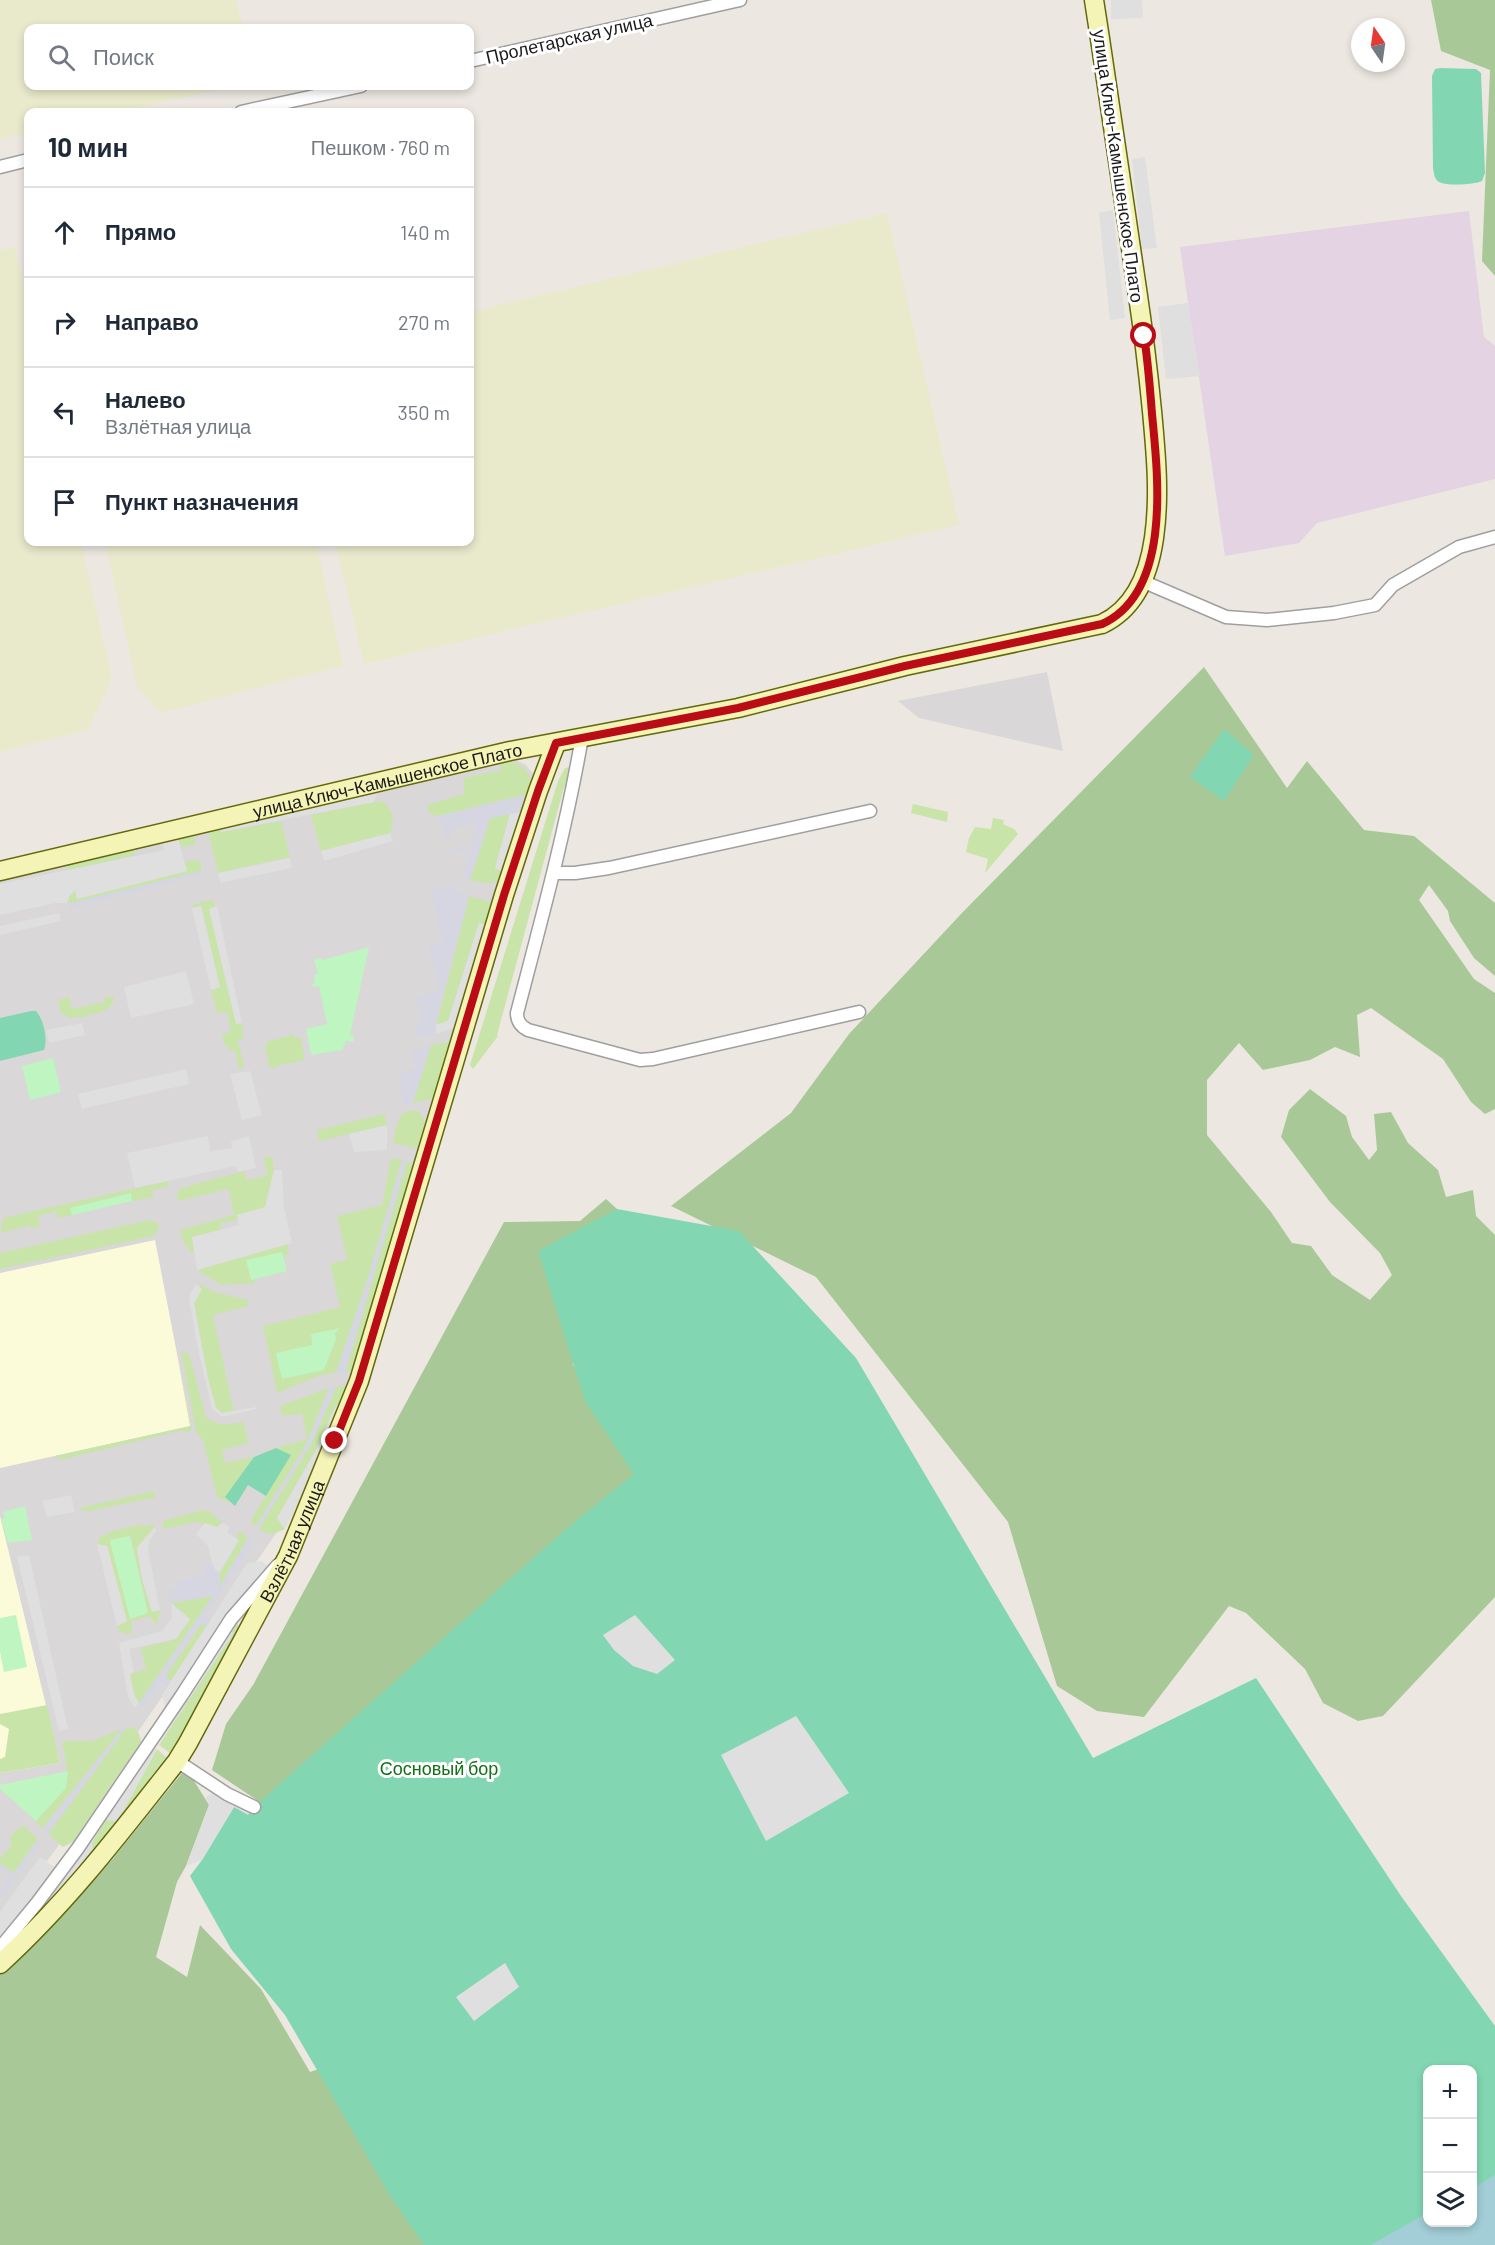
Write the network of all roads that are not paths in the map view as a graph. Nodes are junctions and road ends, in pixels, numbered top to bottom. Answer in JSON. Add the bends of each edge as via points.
{"nodes":[{"id":1,"x":740,"y":0,"type":"edge"},
{"id":2,"x":1094,"y":0,"type":"edge"},
{"id":3,"x":474,"y":60,"type":"edge"},
{"id":4,"x":343,"y":90,"type":"edge"},
{"id":5,"x":259,"y":108,"type":"edge"},
{"id":6,"x":24,"y":161,"type":"edge"},
{"id":7,"x":0,"y":167,"type":"edge"},
{"id":8,"x":1495,"y":537,"type":"edge"},
{"id":9,"x":1142,"y":581,"type":"junction"},
{"id":10,"x":582,"y":737,"type":"junction"},
{"id":11,"x":556,"y":743,"type":"junction"},
{"id":12,"x":510,"y":751,"type":"junction"},
{"id":13,"x":538,"y":791,"type":"junction"},
{"id":14,"x":870,"y":811,"type":"dead end"},
{"id":15,"x":0,"y":871,"type":"edge"},
{"id":16,"x":555,"y":873,"type":"junction"},
{"id":17,"x":859,"y":1012,"type":"dead end"},
{"id":18,"x":288,"y":1556,"type":"junction"},
{"id":19,"x":177,"y":1761,"type":"junction"},
{"id":20,"x":254,"y":1807,"type":"dead end"},
{"id":21,"x":0,"y":1948,"type":"edge"},
{"id":22,"x":0,"y":1964,"type":"edge"}],
"edges":[{"from":1,"to":3,"type":"street","name":"Пролетарская улица"},
{"from":2,"to":9,"type":"main road","name":"улица Ключ-Камышенское Плато","via":[[1145,342],[1156,458],[1154,541]]},
{"from":4,"to":5,"type":"street"},
{"from":6,"to":7,"type":"street"},
{"from":8,"to":9,"type":"street","via":[[1459,547],[1394,585],[1375,605],[1334,613],[1267,620],[1226,617]]},
{"from":9,"to":10,"type":"main road","name":"улица Ключ-Камышенское Плато","via":[[1125,609],[1102,624],[738,708]]},
{"from":10,"to":11,"type":"main road","name":"улица Ключ-Камышенское Плато"},
{"from":10,"to":16,"type":"street"},
{"from":11,"to":12,"type":"main road","name":"улица Ключ-Камышенское Плато"},
{"from":11,"to":13,"type":"main road","name":"Взлётная улица"},
{"from":12,"to":13,"type":"main road","via":[[532,763]]},
{"from":12,"to":15,"type":"main road","name":"улица Ключ-Камышенское Плато"},
{"from":13,"to":18,"type":"main road","name":"Взлётная улица","via":[[359,1381]]},
{"from":14,"to":16,"type":"street","via":[[619,866]]},
{"from":16,"to":17,"type":"street","via":[[517,1014],[519,1023],[528,1030],[640,1060]]},
{"from":18,"to":19,"type":"main road","name":"Взлётная улица"},
{"from":18,"to":21,"type":"street","via":[[231,1619],[78,1848]]},
{"from":19,"to":20,"type":"street"},
{"from":19,"to":22,"type":"main road","name":"Взлётная улица","via":[[98,1861]]}]}
